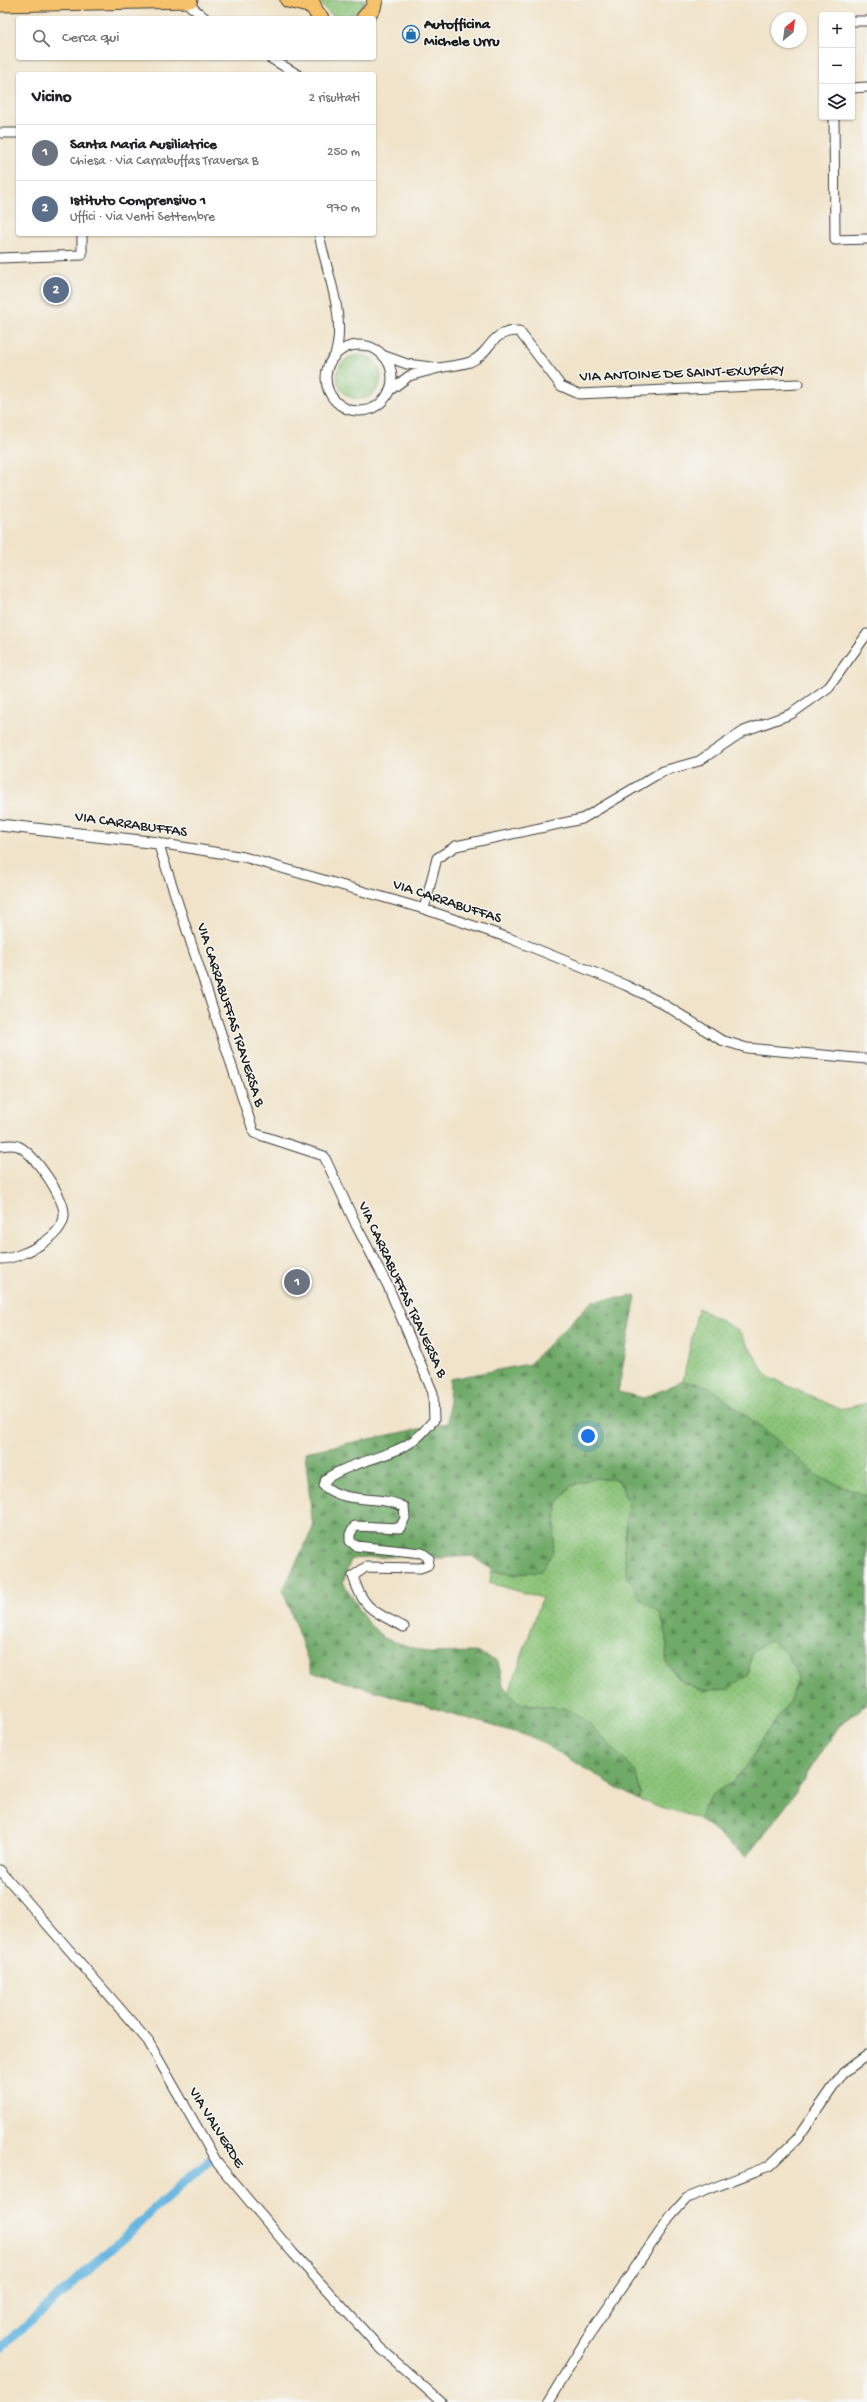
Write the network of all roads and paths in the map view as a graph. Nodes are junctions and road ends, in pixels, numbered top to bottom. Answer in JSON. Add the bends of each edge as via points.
{"nodes":[{"id":1,"x":183,"y":0,"type":"edge"},
{"id":2,"x":190,"y":0,"type":"edge"},
{"id":3,"x":288,"y":0,"type":"edge"},
{"id":4,"x":376,"y":0,"type":"edge"},
{"id":5,"x":312,"y":3,"type":"edge"},
{"id":6,"x":0,"y":4,"type":"edge"},
{"id":7,"x":203,"y":16,"type":"edge"},
{"id":8,"x":320,"y":16,"type":"edge"},
{"id":9,"x":366,"y":16,"type":"edge"},
{"id":10,"x":867,"y":20,"type":"edge"},
{"id":11,"x":855,"y":21,"type":"edge"},
{"id":12,"x":274,"y":60,"type":"edge"},
{"id":13,"x":294,"y":72,"type":"edge"},
{"id":14,"x":867,"y":87,"type":"edge"},
{"id":15,"x":855,"y":88,"type":"edge"},
{"id":16,"x":834,"y":120,"type":"edge"},
{"id":17,"x":0,"y":133,"type":"edge"},
{"id":18,"x":16,"y":133,"type":"edge"},
{"id":19,"x":82,"y":236,"type":"edge"},
{"id":20,"x":319,"y":236,"type":"edge"},
{"id":21,"x":867,"y":239,"type":"edge"},
{"id":22,"x":0,"y":258,"type":"edge"},
{"id":23,"x":340,"y":335,"type":"junction"},
{"id":24,"x":355,"y":345,"type":"junction"},
{"id":25,"x":381,"y":354,"type":"junction"},
{"id":26,"x":335,"y":355,"type":"junction"},
{"id":27,"x":439,"y":368,"type":"junction"},
{"id":28,"x":798,"y":384,"type":"dead end"},
{"id":29,"x":388,"y":392,"type":"junction"},
{"id":30,"x":867,"y":634,"type":"edge"},
{"id":31,"x":0,"y":825,"type":"edge"},
{"id":32,"x":158,"y":843,"type":"junction"},
{"id":33,"x":424,"y":909,"type":"junction"},
{"id":34,"x":867,"y":1059,"type":"edge"},
{"id":35,"x":0,"y":1146,"type":"edge"},
{"id":36,"x":0,"y":1259,"type":"edge"},
{"id":37,"x":404,"y":1627,"type":"dead end"},
{"id":38,"x":0,"y":1870,"type":"edge"},
{"id":39,"x":867,"y":2055,"type":"edge"},
{"id":40,"x":441,"y":2402,"type":"edge"},
{"id":41,"x":548,"y":2402,"type":"edge"}],
"edges":[{"from":1,"to":2,"type":"main road"},
{"from":1,"to":6,"type":"main road"},
{"from":1,"to":7,"type":"street"},
{"from":3,"to":5,"type":"main road"},
{"from":4,"to":9,"type":"main road"},
{"from":5,"to":8,"type":"main road"},
{"from":10,"to":11,"type":"street"},
{"from":12,"to":13,"type":"street"},
{"from":14,"to":15,"type":"street"},
{"from":16,"to":21,"type":"street","via":[[836,240]]},
{"from":17,"to":18,"type":"street"},
{"from":19,"to":22,"type":"street","via":[[82,255]]},
{"from":20,"to":23,"type":"street","via":[[339,319]]},
{"from":23,"to":24,"type":"street"},
{"from":23,"to":26,"type":"street"},
{"from":24,"to":25,"type":"street","via":[[366,346]]},
{"from":24,"to":26,"type":"street","via":[[344,348]]},
{"from":25,"to":27,"type":"street","name":"VIA ANTOINE DE SAINT-EXUPÉRY","via":[[407,364]]},
{"from":25,"to":29,"type":"street","via":[[392,376]]},
{"from":26,"to":29,"type":"street","via":[[327,369],[326,386],[339,404],[362,411],[378,405]]},
{"from":27,"to":28,"type":"street","name":"VIA ANTOINE DE SAINT-EXUPÉRY","via":[[470,362],[480,356],[499,335],[507,331],[519,332],[561,386],[579,394]]},
{"from":27,"to":29,"type":"street","name":"VIA ANTOINE DE SAINT-EXUPÉRY","via":[[409,376]]},
{"from":30,"to":33,"type":"street","via":[[829,687],[791,714],[744,731],[699,761],[663,771],[582,819],[456,846],[437,858]]},
{"from":31,"to":32,"type":"street","name":"VIA CARRABUFFAS"},
{"from":32,"to":33,"type":"street","name":"VIA CARRABUFFAS","via":[[244,857]]},
{"from":32,"to":37,"type":"street","name":"VIA CARRABUFFAS TRAVERSA B","via":[[254,1133],[324,1156],[388,1286],[433,1393],[434,1420],[418,1437],[402,1447],[340,1469],[326,1479],[324,1486],[343,1496],[395,1502],[404,1507],[405,1518],[400,1528],[355,1526],[350,1534],[350,1541],[356,1546],[422,1553],[428,1558],[428,1565],[420,1568],[366,1567],[353,1576],[358,1595],[373,1610]]},
{"from":33,"to":34,"type":"street","name":"VIA CARRABUFFAS","via":[[509,938],[625,985],[680,1012],[721,1040],[748,1048]]},
{"from":35,"to":36,"type":"street","via":[[18,1146],[28,1153],[56,1189],[65,1214],[62,1225],[40,1244],[11,1259]]},
{"from":38,"to":40,"type":"street","name":"VIA VALVERDE","via":[[148,2041],[218,2164],[293,2253],[377,2345]]},
{"from":39,"to":41,"type":"street","via":[[843,2073],[797,2139],[769,2166],[687,2198],[670,2217],[587,2338]]}]}
